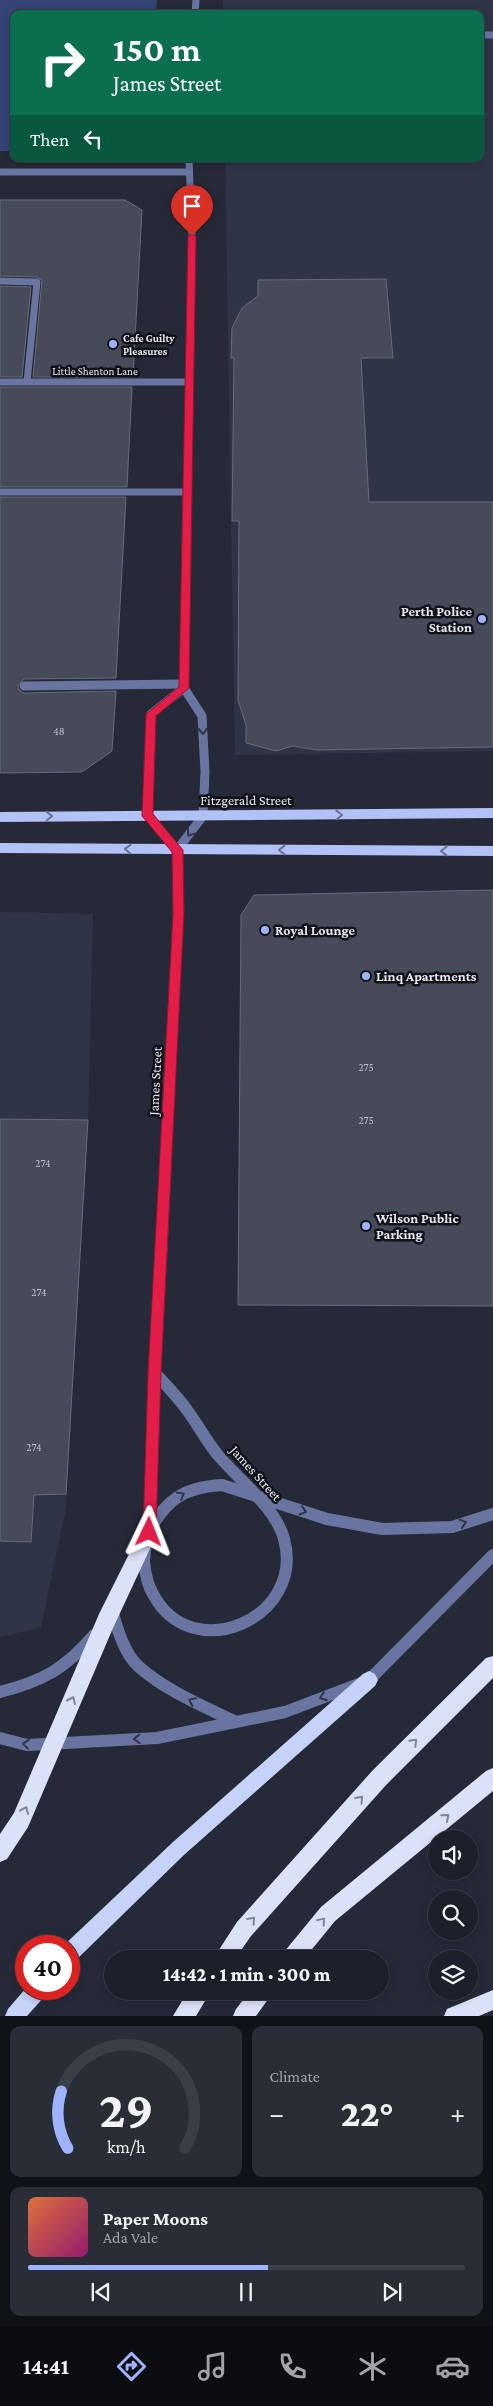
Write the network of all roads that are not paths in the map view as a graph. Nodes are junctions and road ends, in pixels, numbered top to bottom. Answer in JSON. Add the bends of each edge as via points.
{"nodes":[{"id":1,"x":189,"y":162,"type":"edge"},
{"id":2,"x":0,"y":172,"type":"edge"},
{"id":3,"x":188,"y":172,"type":"junction"},
{"id":4,"x":0,"y":281,"type":"edge"},
{"id":5,"x":0,"y":382,"type":"edge"},
{"id":6,"x":27,"y":382,"type":"junction"},
{"id":7,"x":190,"y":382,"type":"junction"},
{"id":8,"x":0,"y":492,"type":"edge"},
{"id":9,"x":188,"y":492,"type":"junction"},
{"id":10,"x":24,"y":686,"type":"dead end"},
{"id":11,"x":184,"y":686,"type":"junction"},
{"id":12,"x":493,"y":813,"type":"edge"},
{"id":13,"x":148,"y":816,"type":"junction"},
{"id":14,"x":203,"y":816,"type":"junction"},
{"id":15,"x":0,"y":817,"type":"edge"},
{"id":16,"x":0,"y":848,"type":"edge"},
{"id":17,"x":177,"y":850,"type":"junction"},
{"id":18,"x":493,"y":851,"type":"edge"},
{"id":19,"x":155,"y":1373,"type":"junction"},
{"id":20,"x":256,"y":1497,"type":"junction"},
{"id":21,"x":493,"y":1514,"type":"edge"},
{"id":22,"x":149,"y":1532,"type":"junction"},
{"id":23,"x":493,"y":1555,"type":"edge"},
{"id":24,"x":108,"y":1614,"type":"junction"},
{"id":25,"x":493,"y":1665,"type":"edge"},
{"id":26,"x":369,"y":1680,"type":"junction"},
{"id":27,"x":0,"y":1692,"type":"edge"},
{"id":28,"x":236,"y":1722,"type":"junction"},
{"id":29,"x":0,"y":1738,"type":"edge"},
{"id":30,"x":53,"y":1744,"type":"junction"},
{"id":31,"x":493,"y":1778,"type":"edge"},
{"id":32,"x":0,"y":1852,"type":"edge"},
{"id":33,"x":80,"y":1942,"type":"edge"},
{"id":34,"x":229,"y":1950,"type":"edge"},
{"id":35,"x":298,"y":1950,"type":"edge"},
{"id":36,"x":29,"y":2000,"type":"edge"},
{"id":37,"x":194,"y":2000,"type":"edge"},
{"id":38,"x":256,"y":2000,"type":"edge"},
{"id":39,"x":493,"y":2000,"type":"edge"},
{"id":40,"x":15,"y":2016,"type":"edge"},
{"id":41,"x":183,"y":2016,"type":"edge"},
{"id":42,"x":243,"y":2016,"type":"edge"},
{"id":43,"x":454,"y":2016,"type":"edge"}],
"edges":[{"from":1,"to":3,"type":"street"},
{"from":2,"to":3,"type":"street"},
{"from":3,"to":7,"type":"street","via":[[192,236]]},
{"from":4,"to":6,"type":"street","via":[[37,282]]},
{"from":5,"to":6,"type":"street","name":"Little Shenton Lane"},
{"from":6,"to":7,"type":"street","name":"Little Shenton Lane"},
{"from":7,"to":9,"type":"street"},
{"from":8,"to":9,"type":"street"},
{"from":9,"to":11,"type":"street"},
{"from":10,"to":11,"type":"street"},
{"from":11,"to":13,"type":"street","via":[[151,714]]},
{"from":11,"to":14,"type":"street","one_way":true,"via":[[202,716]]},
{"from":14,"to":12,"type":"main road","name":"Fitzgerald Street","one_way":true},
{"from":13,"to":14,"type":"main road","name":"Fitzgerald Street"},
{"from":15,"to":13,"type":"main road","name":"Fitzgerald Street","one_way":true},
{"from":13,"to":17,"type":"street"},
{"from":14,"to":17,"type":"street","one_way":true},
{"from":17,"to":16,"type":"main road","one_way":true},
{"from":18,"to":17,"type":"main road","one_way":true},
{"from":17,"to":19,"type":"street","name":"James Street","via":[[179,913]]},
{"from":19,"to":20,"type":"street","name":"James Street"},
{"from":19,"to":22,"type":"street","name":"James Street"},
{"from":20,"to":21,"type":"street","one_way":true,"via":[[328,1519],[382,1528],[452,1527]]},
{"from":22,"to":20,"type":"street","one_way":true,"via":[[171,1501],[204,1486],[222,1485]]},
{"from":20,"to":22,"type":"street","name":"James Street","via":[[270,1510],[286,1542],[285,1577],[269,1608],[240,1628],[207,1631],[188,1626],[160,1605],[150,1589],[145,1570]]},
{"from":22,"to":24,"type":"highway"},
{"from":23,"to":26,"type":"street"},
{"from":24,"to":27,"type":"street","via":[[73,1661],[37,1683]]},
{"from":28,"to":24,"type":"street","one_way":true,"via":[[183,1697],[137,1665]]},
{"from":30,"to":24,"type":"highway","one_way":true},
{"from":34,"to":25,"type":"highway","one_way":true,"via":[[244,1929],[380,1777]]},
{"from":26,"to":28,"type":"street","one_way":true,"via":[[285,1712]]},
{"from":26,"to":33,"type":"highway","via":[[179,1848]]},
{"from":28,"to":30,"type":"street","one_way":true,"via":[[157,1738]]},
{"from":30,"to":29,"type":"street","one_way":true,"via":[[27,1745]]},
{"from":32,"to":30,"type":"highway","one_way":true,"via":[[21,1820]]},
{"from":35,"to":31,"type":"highway","one_way":true,"via":[[328,1914]]},
{"from":36,"to":40,"type":"highway"},
{"from":37,"to":41,"type":"highway"},
{"from":38,"to":42,"type":"highway"},
{"from":39,"to":43,"type":"highway"}]}
